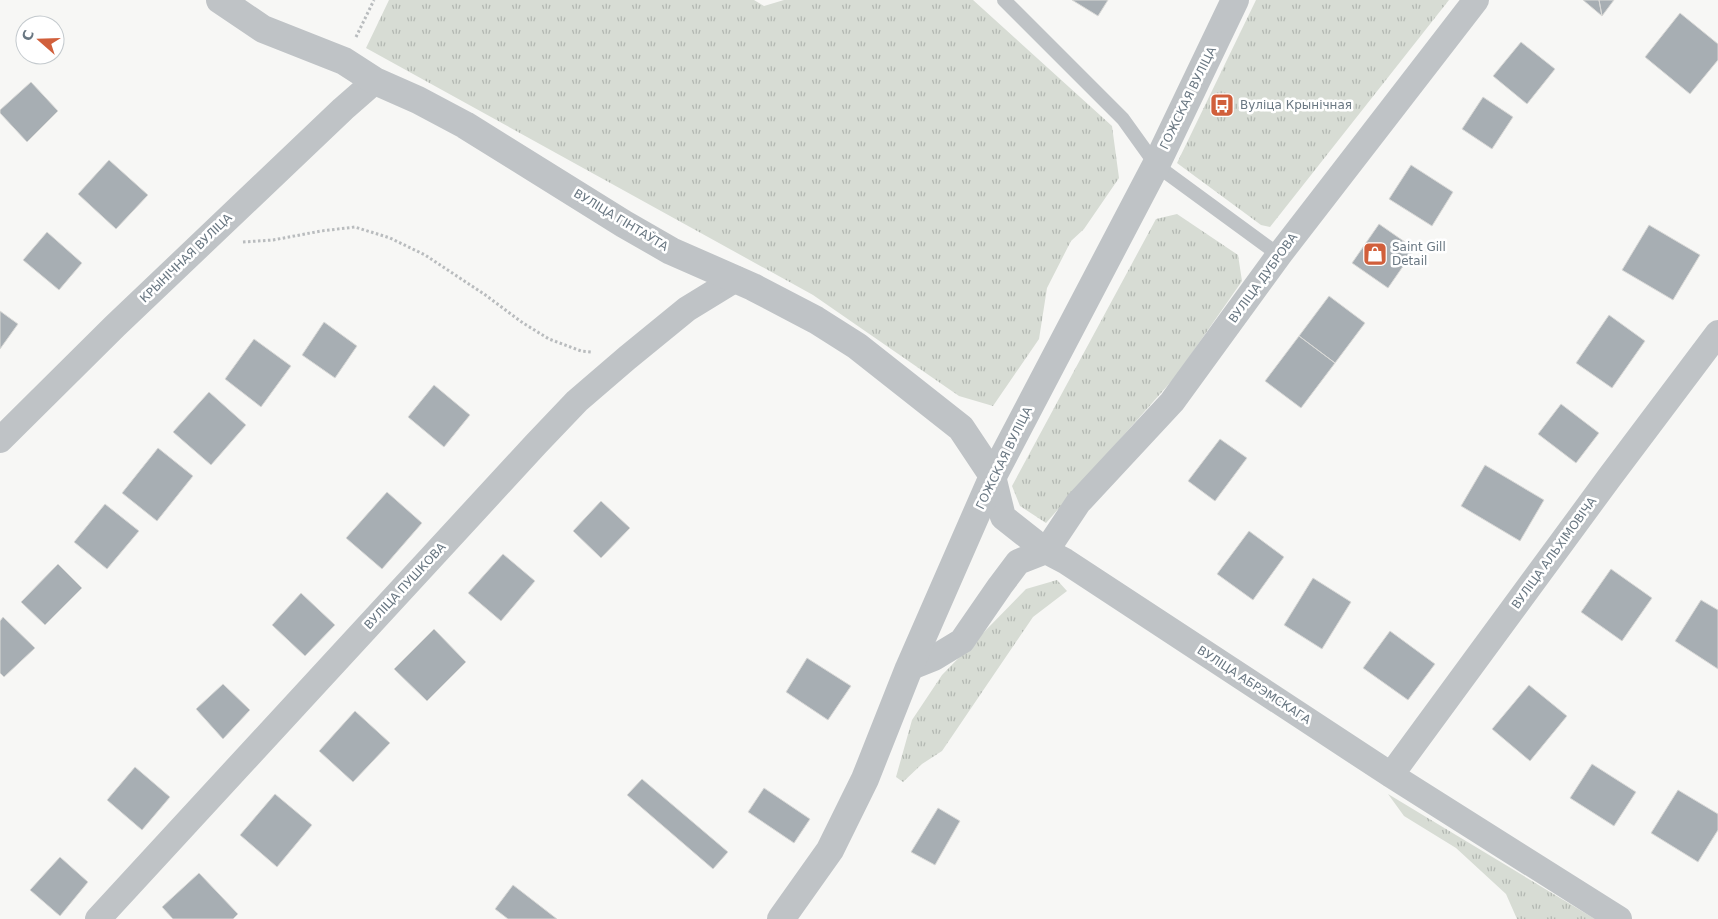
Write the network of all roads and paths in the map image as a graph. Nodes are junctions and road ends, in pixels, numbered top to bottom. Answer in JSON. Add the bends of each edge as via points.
{"nodes":[{"id":1,"x":220,"y":0,"type":"edge"},
{"id":2,"x":374,"y":0,"type":"edge"},
{"id":3,"x":1004,"y":0,"type":"edge"},
{"id":4,"x":1235,"y":0,"type":"edge"},
{"id":5,"x":1476,"y":0,"type":"edge"},
{"id":6,"x":344,"y":61,"type":"junction"},
{"id":7,"x":375,"y":81,"type":"junction"},
{"id":8,"x":1156,"y":165,"type":"junction"},
{"id":9,"x":240,"y":242,"type":"dead end"},
{"id":10,"x":1279,"y":255,"type":"junction"},
{"id":11,"x":736,"y":280,"type":"junction"},
{"id":12,"x":1718,"y":333,"type":"edge"},
{"id":13,"x":627,"y":358,"type":"junction"},
{"id":14,"x":0,"y":440,"type":"edge"},
{"id":15,"x":993,"y":476,"type":"junction"},
{"id":16,"x":1046,"y":551,"type":"junction"},
{"id":17,"x":909,"y":668,"type":"junction"},
{"id":18,"x":1391,"y":775,"type":"junction"},
{"id":19,"x":98,"y":919,"type":"edge"},
{"id":20,"x":782,"y":919,"type":"edge"},
{"id":21,"x":1618,"y":919,"type":"edge"}],
"edges":[{"from":1,"to":6,"type":"street","name":"ВУЛІЦА ГІНТАЎТА","via":[[263,29]]},
{"from":2,"to":6,"type":"path"},
{"from":3,"to":8,"type":"lane","via":[[1123,119]]},
{"from":4,"to":8,"type":"street","name":"ГОЖСКАЯ ВУЛІЦА"},
{"from":5,"to":10,"type":"street","name":"ВУЛІЦА ДУБРОВА"},
{"from":6,"to":7,"type":"street","name":"ВУЛІЦА ГІНТАЎТА"},
{"from":7,"to":11,"type":"street","name":"ВУЛІЦА ГІНТАЎТА","via":[[465,126],[671,251]]},
{"from":7,"to":14,"type":"street","name":"КРЫНІЧНАЯ ВУЛІЦА","via":[[122,319]]},
{"from":8,"to":10,"type":"lane"},
{"from":8,"to":15,"type":"street","name":"ГОЖСКАЯ ВУЛІЦА"},
{"from":9,"to":13,"type":"path","via":[[355,228],[390,238],[425,256],[550,339],[581,350]]},
{"from":10,"to":16,"type":"street","name":"ВУЛІЦА ДУБРОВА","via":[[1172,402],[1078,503]]},
{"from":11,"to":13,"type":"street","name":"ВУЛІЦА ПУШКОВА","via":[[687,309]]},
{"from":11,"to":15,"type":"street","name":"ВУЛІЦА ГІНТАЎТА","via":[[816,320],[857,346],[961,428]]},
{"from":12,"to":18,"type":"street","name":"ВУЛІЦА АЛЬХІМОВІЧА"},
{"from":13,"to":19,"type":"street","name":"ВУЛІЦА ПУШКОВА","via":[[536,444]]},
{"from":15,"to":16,"type":"street","name":"ВУЛІЦА АБРЭМСКАГА","via":[[1004,517]]},
{"from":15,"to":17,"type":"street","name":"ГОЖСКАЯ ВУЛІЦА"},
{"from":16,"to":17,"type":"street","via":[[1018,562],[962,641]]},
{"from":16,"to":18,"type":"street","name":"ВУЛІЦА АБРЭМСКАГА"},
{"from":17,"to":20,"type":"street","name":"ГОЖСКАЯ ВУЛІЦА","via":[[864,779],[830,850]]},
{"from":18,"to":21,"type":"street","name":"ВУЛІЦА АБРЭМСКАГА"}]}
